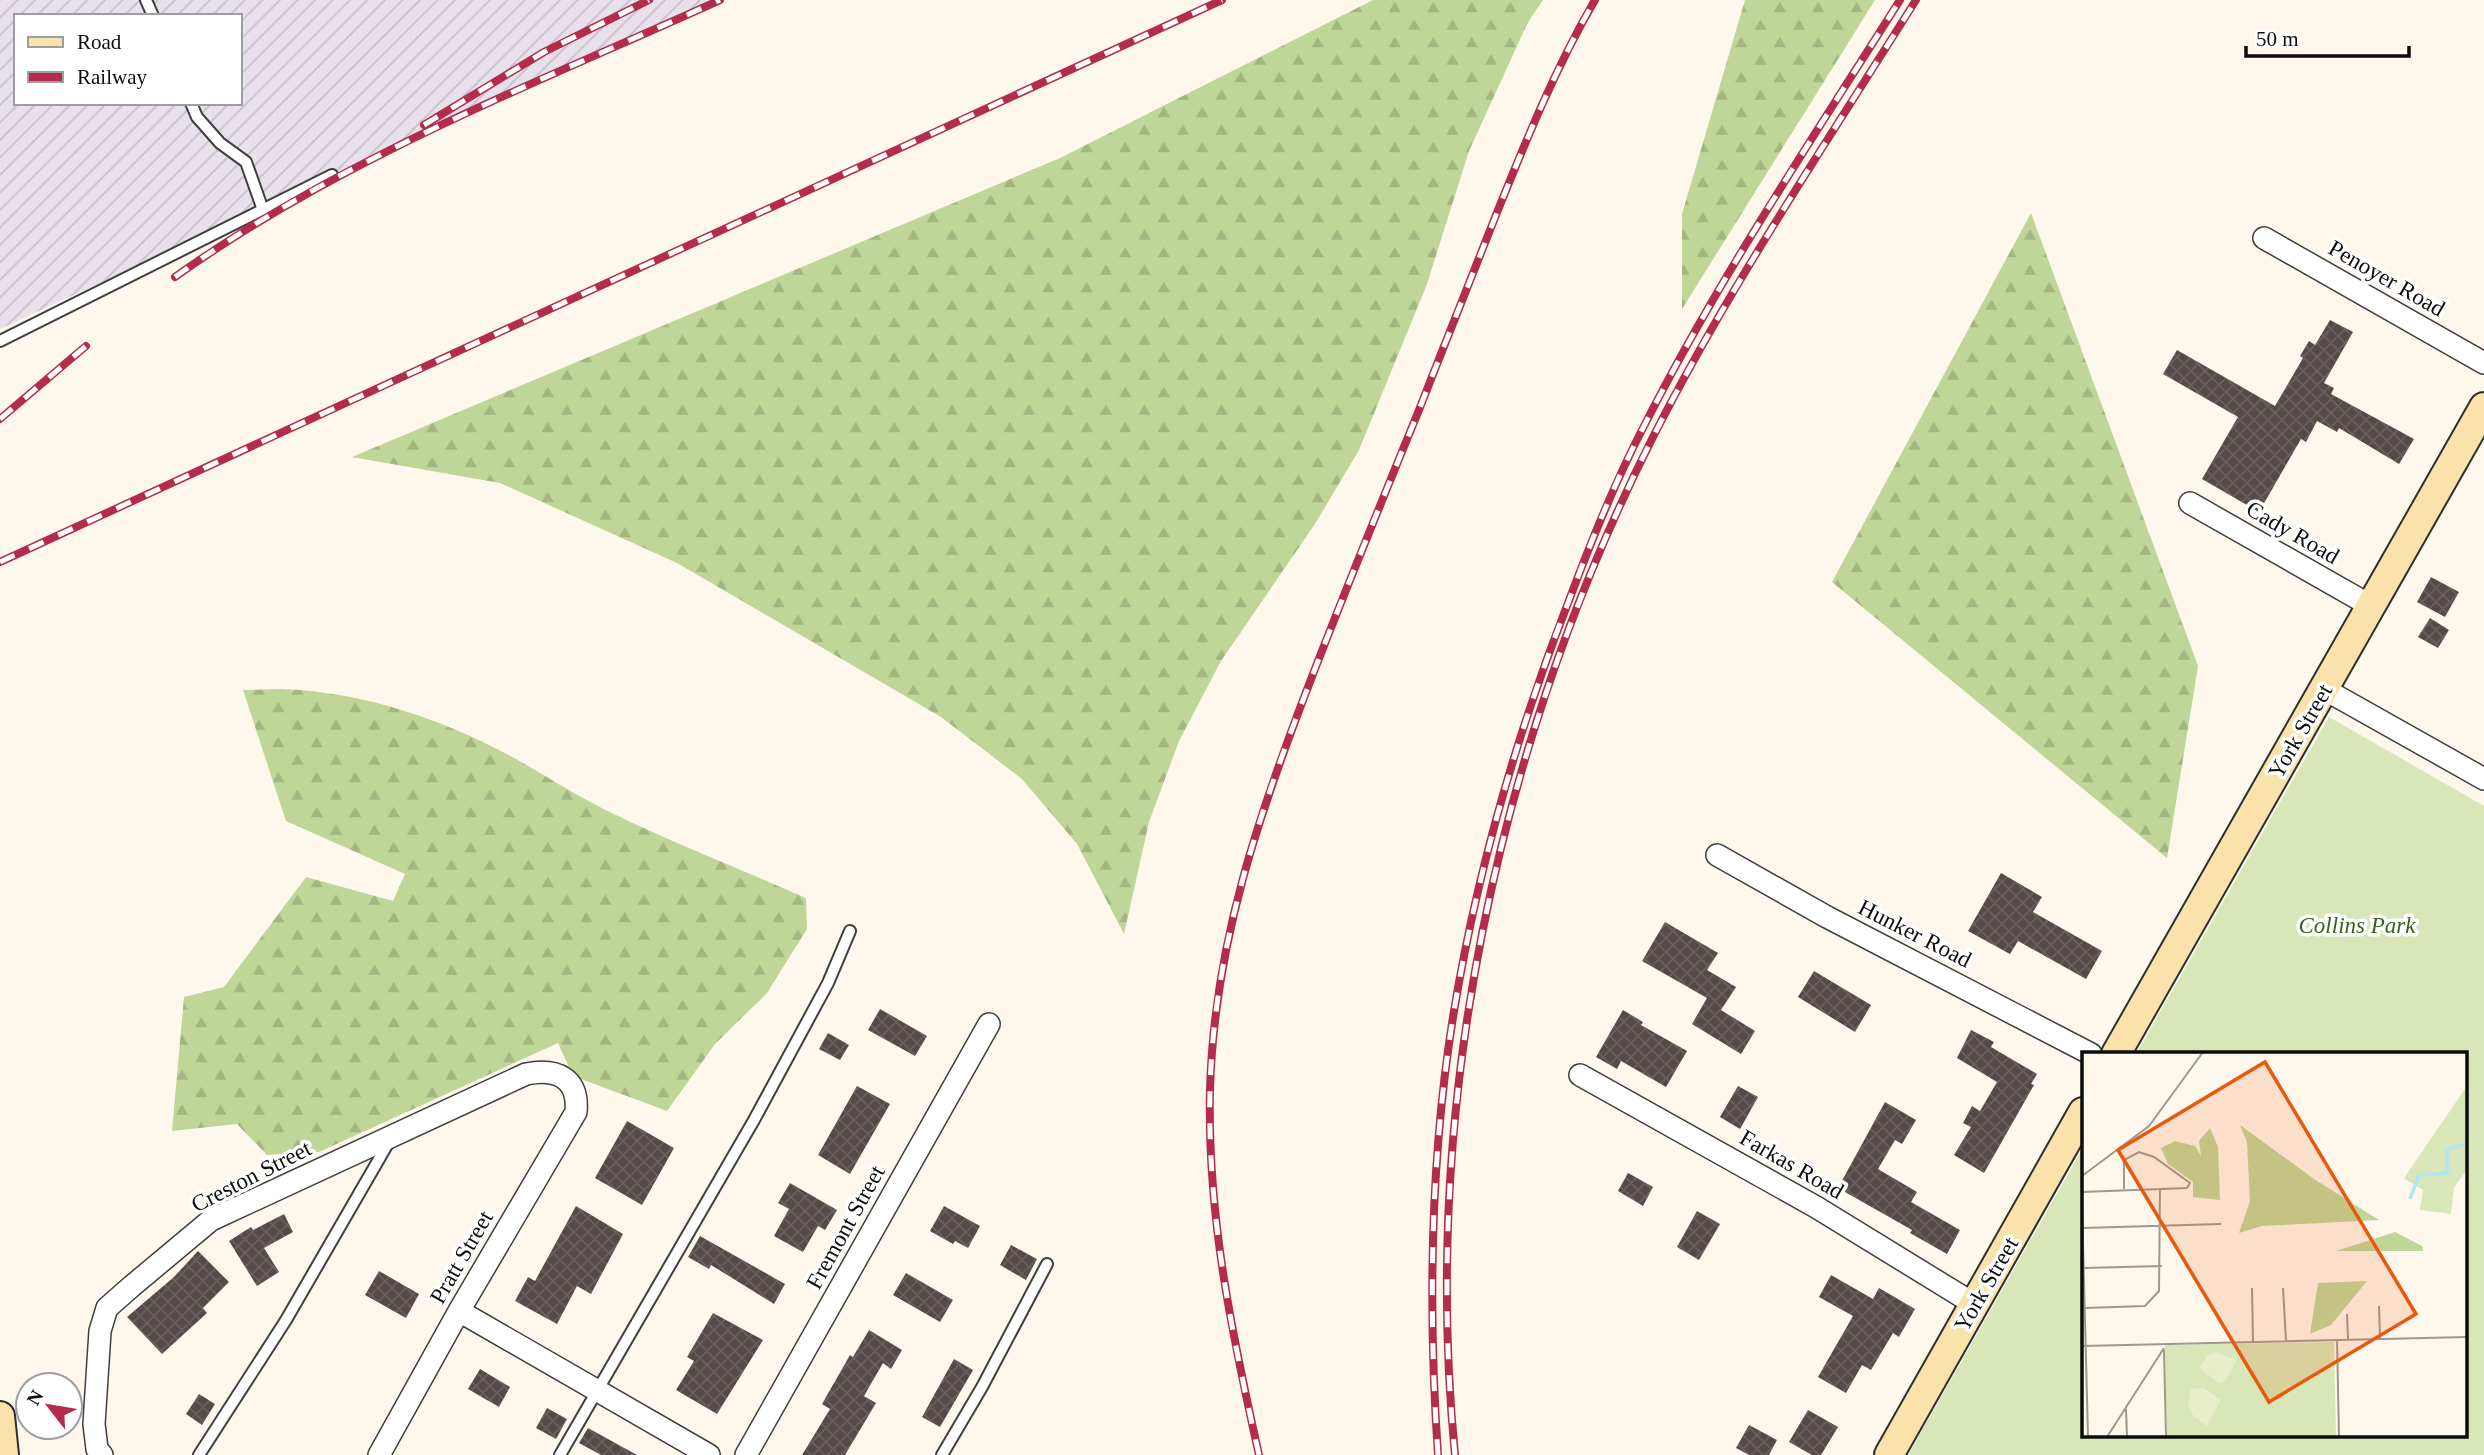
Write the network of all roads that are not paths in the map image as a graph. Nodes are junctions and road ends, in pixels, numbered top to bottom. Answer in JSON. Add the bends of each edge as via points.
{"nodes":[{"id":1,"x":192,"y":105,"type":"edge"},
{"id":2,"x":332,"y":175,"type":"dead end"},
{"id":3,"x":263,"y":209,"type":"junction"},
{"id":4,"x":2264,"y":238,"type":"dead end"},
{"id":5,"x":0,"y":341,"type":"edge"},
{"id":6,"x":2484,"y":363,"type":"edge"},
{"id":7,"x":2484,"y":407,"type":"edge"},
{"id":8,"x":2190,"y":503,"type":"dead end"},
{"id":9,"x":2371,"y":606,"type":"junction"},
{"id":10,"x":2324,"y":689,"type":"junction"},
{"id":11,"x":2484,"y":779,"type":"edge"},
{"id":12,"x":1717,"y":855,"type":"dead end"},
{"id":13,"x":850,"y":931,"type":"dead end"},
{"id":14,"x":989,"y":1024,"type":"dead end"},
{"id":15,"x":2087,"y":1052,"type":"edge"},
{"id":16,"x":2117,"y":1052,"type":"edge"},
{"id":17,"x":1580,"y":1075,"type":"dead end"},
{"id":18,"x":572,"y":1084,"type":"joint"},
{"id":19,"x":2082,"y":1114,"type":"edge"},
{"id":20,"x":392,"y":1137,"type":"junction"},
{"id":21,"x":1047,"y":1264,"type":"dead end"},
{"id":22,"x":1974,"y":1304,"type":"junction"},
{"id":23,"x":459,"y":1311,"type":"junction"},
{"id":24,"x":597,"y":1390,"type":"junction"},
{"id":25,"x":0,"y":1416,"type":"edge"},
{"id":26,"x":4,"y":1455,"type":"edge"},
{"id":27,"x":102,"y":1455,"type":"edge"},
{"id":28,"x":199,"y":1455,"type":"edge"},
{"id":29,"x":379,"y":1455,"type":"edge"},
{"id":30,"x":560,"y":1455,"type":"edge"},
{"id":31,"x":709,"y":1455,"type":"edge"},
{"id":32,"x":746,"y":1455,"type":"edge"},
{"id":33,"x":942,"y":1455,"type":"edge"},
{"id":34,"x":1889,"y":1455,"type":"edge"}],
"edges":[{"from":1,"to":3,"type":"lane","via":[[220,143],[246,162]]},
{"from":2,"to":3,"type":"lane"},
{"from":3,"to":5,"type":"lane"},
{"from":4,"to":6,"type":"street","name":"Penoyer Road"},
{"from":7,"to":9,"type":"street","name":"York Street"},
{"from":8,"to":9,"type":"street","name":"Cady Road"},
{"from":9,"to":10,"type":"street","name":"York Street"},
{"from":10,"to":11,"type":"street"},
{"from":10,"to":16,"type":"street","name":"York Street"},
{"from":12,"to":15,"type":"street","name":"Hunker Road","via":[[1827,918]]},
{"from":13,"to":24,"type":"lane","via":[[828,983],[754,1120]]},
{"from":14,"to":32,"type":"street","name":"Fremont Street"},
{"from":17,"to":22,"type":"street","name":"Farkas Road","via":[[1816,1208]]},
{"from":18,"to":20,"type":"street","name":"Creston Street","via":[[554,1073],[526,1074]]},
{"from":18,"to":23,"type":"street","name":"Pratt Street","via":[[578,1096],[576,1112]]},
{"from":19,"to":22,"type":"street","name":"York Street"},
{"from":20,"to":27,"type":"street","name":"Creston Street","via":[[211,1220],[107,1308],[100,1331],[94,1424]]},
{"from":20,"to":28,"type":"lane","via":[[286,1320]]},
{"from":21,"to":33,"type":"lane"},
{"from":22,"to":34,"type":"street","name":"York Street"},
{"from":23,"to":24,"type":"street"},
{"from":23,"to":29,"type":"street","name":"Pratt Street"},
{"from":24,"to":30,"type":"lane"},
{"from":24,"to":31,"type":"street"},
{"from":25,"to":26,"type":"street"}]}
